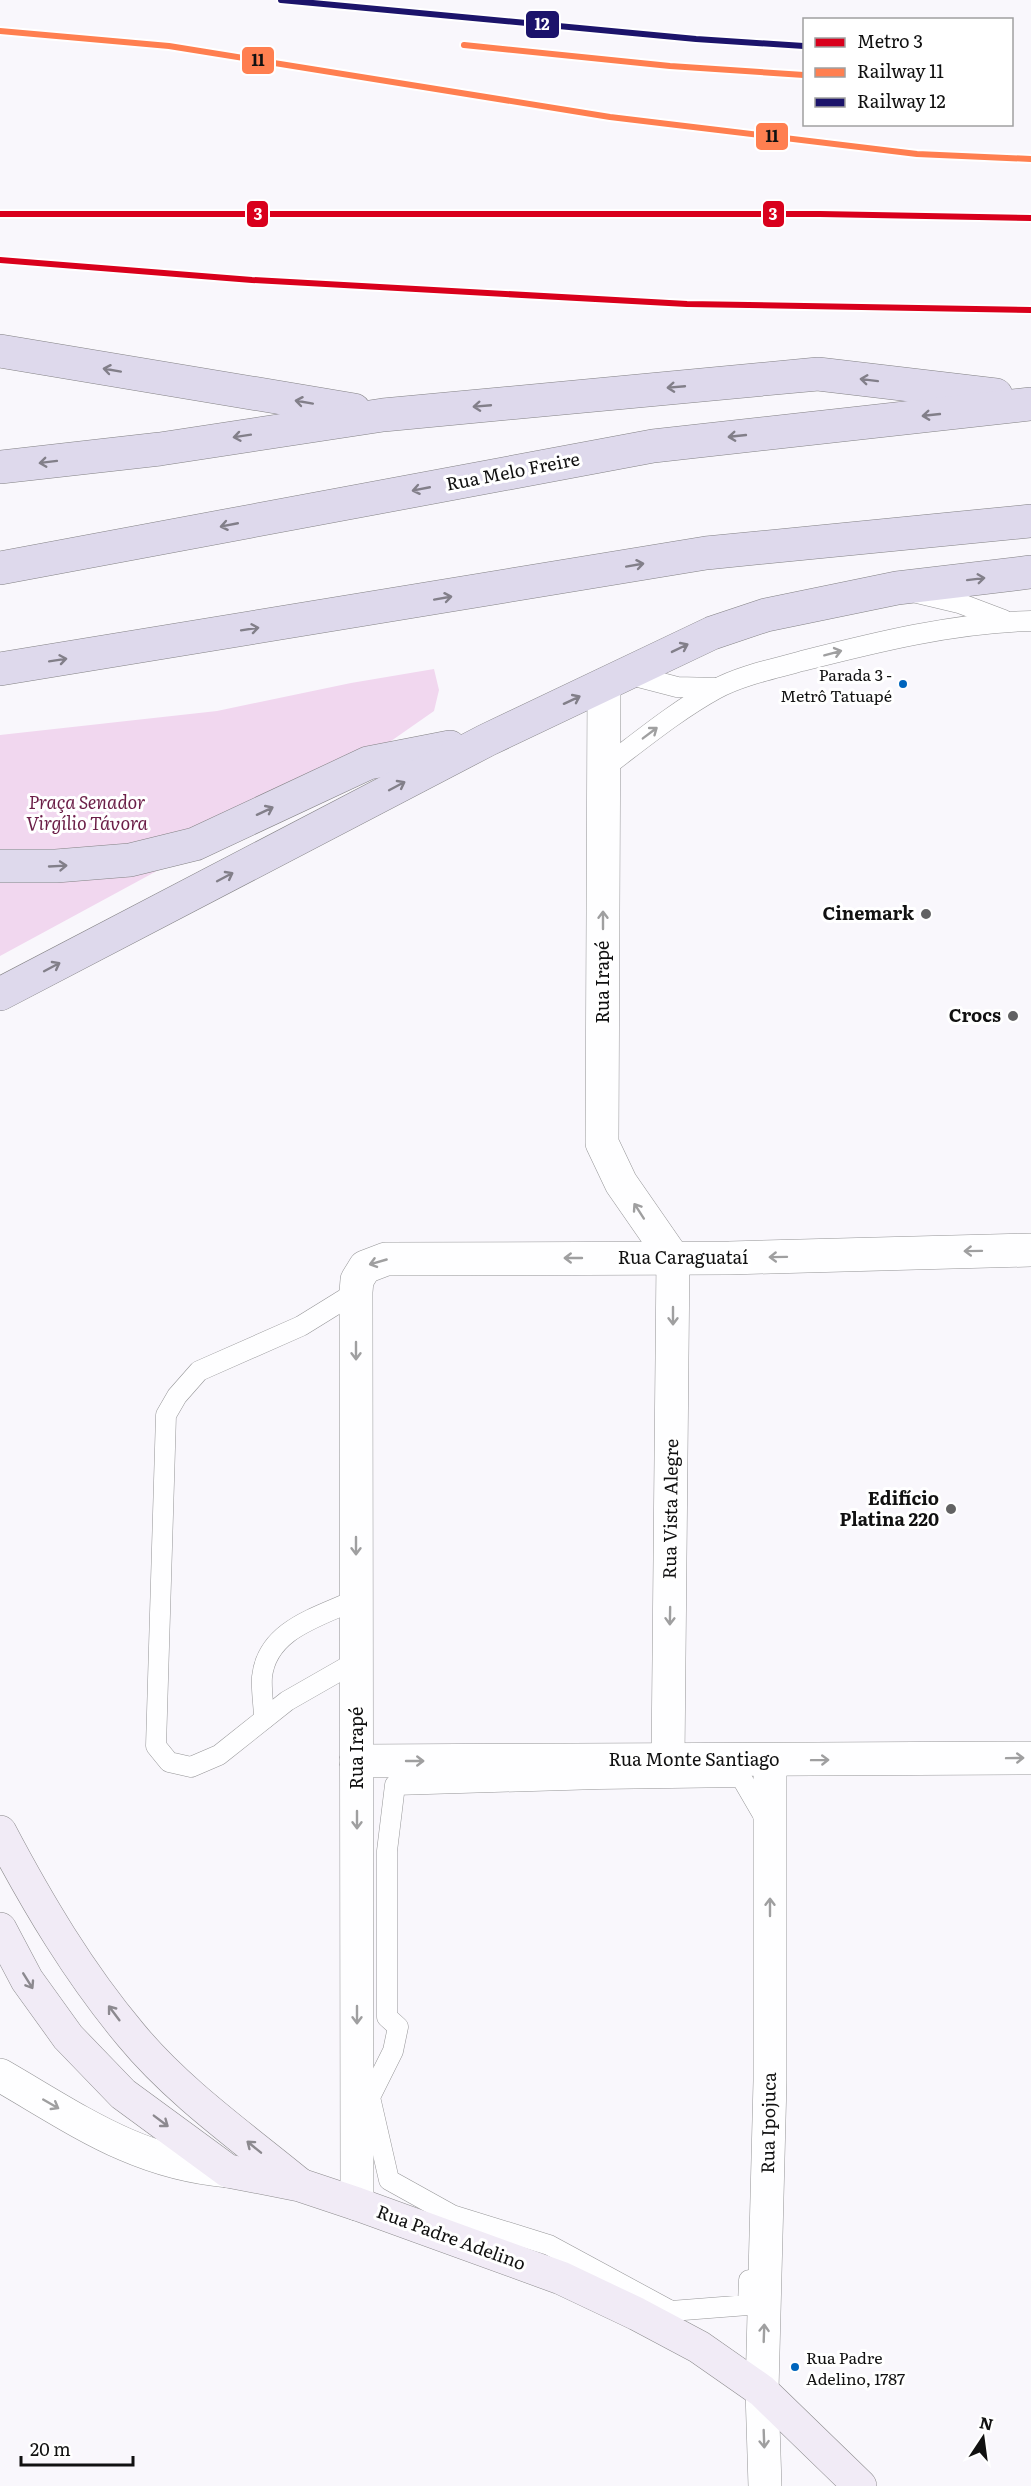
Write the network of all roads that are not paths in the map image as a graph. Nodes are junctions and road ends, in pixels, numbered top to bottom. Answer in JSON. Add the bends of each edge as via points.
{"nodes":[{"id":1,"x":0,"y":351,"type":"edge"},
{"id":2,"x":1031,"y":400,"type":"edge"},
{"id":3,"x":1031,"y":404,"type":"edge"},
{"id":4,"x":382,"y":415,"type":"junction"},
{"id":5,"x":0,"y":467,"type":"edge"},
{"id":6,"x":1031,"y":521,"type":"edge"},
{"id":7,"x":0,"y":568,"type":"edge"},
{"id":8,"x":1031,"y":572,"type":"edge"},
{"id":9,"x":897,"y":588,"type":"junction"},
{"id":10,"x":1006,"y":621,"type":"junction"},
{"id":11,"x":1031,"y":621,"type":"edge"},
{"id":12,"x":0,"y":669,"type":"edge"},
{"id":13,"x":615,"y":679,"type":"junction"},
{"id":14,"x":717,"y":688,"type":"junction"},
{"id":15,"x":487,"y":740,"type":"junction"},
{"id":16,"x":604,"y":768,"type":"junction"},
{"id":17,"x":0,"y":866,"type":"edge"},
{"id":18,"x":0,"y":994,"type":"edge"},
{"id":19,"x":1031,"y":1250,"type":"edge"},
{"id":20,"x":673,"y":1258,"type":"junction"},
{"id":21,"x":356,"y":1292,"type":"junction"},
{"id":22,"x":357,"y":1599,"type":"junction"},
{"id":23,"x":357,"y":1661,"type":"junction"},
{"id":24,"x":264,"y":1719,"type":"junction"},
{"id":25,"x":1031,"y":1758,"type":"edge"},
{"id":26,"x":631,"y":1760,"type":"junction"},
{"id":27,"x":668,"y":1760,"type":"junction"},
{"id":28,"x":770,"y":1760,"type":"junction"},
{"id":29,"x":357,"y":1761,"type":"junction"},
{"id":30,"x":599,"y":1779,"type":"junction"},
{"id":31,"x":770,"y":1828,"type":"junction"},
{"id":32,"x":0,"y":1832,"type":"edge"},
{"id":33,"x":0,"y":1929,"type":"edge"},
{"id":34,"x":770,"y":1941,"type":"junction"},
{"id":35,"x":0,"y":2075,"type":"edge"},
{"id":36,"x":228,"y":2171,"type":"junction"},
{"id":37,"x":300,"y":2184,"type":"junction"},
{"id":38,"x":357,"y":2204,"type":"junction"},
{"id":39,"x":762,"y":2391,"type":"junction"},
{"id":40,"x":765,"y":2486,"type":"edge"},
{"id":41,"x":860,"y":2486,"type":"edge"}],
"edges":[{"from":4,"to":1,"type":"highway","one_way":true},
{"from":2,"to":4,"type":"highway","one_way":true,"via":[[818,374]]},
{"from":3,"to":7,"type":"highway","name":"Rua Melo Freire","one_way":true,"via":[[653,446]]},
{"from":4,"to":5,"type":"highway","one_way":true},
{"from":12,"to":6,"type":"highway","one_way":true,"via":[[706,553]]},
{"from":9,"to":8,"type":"highway","one_way":true},
{"from":9,"to":10,"type":"lane","via":[[959,603]]},
{"from":13,"to":9,"type":"highway","one_way":true,"via":[[712,633],[766,615]]},
{"from":10,"to":11,"type":"lane"},
{"from":14,"to":10,"type":"lane","one_way":true,"via":[[886,639]]},
{"from":13,"to":14,"type":"lane"},
{"from":15,"to":13,"type":"highway","one_way":true},
{"from":13,"to":16,"type":"street","name":"Rua Irapé"},
{"from":16,"to":14,"type":"lane","one_way":true},
{"from":17,"to":15,"type":"highway","one_way":true,"via":[[130,860],[195,844],[368,763]]},
{"from":18,"to":15,"type":"highway","one_way":true},
{"from":20,"to":16,"type":"street","name":"Rua Irapé","one_way":true,"via":[[621,1183],[602,1143]]},
{"from":19,"to":20,"type":"street","name":"Rua Caraguataí","one_way":true},
{"from":20,"to":21,"type":"street","name":"Rua Caraguataí","one_way":true,"via":[[386,1259],[365,1267],[357,1280]]},
{"from":20,"to":27,"type":"street","name":"Rua Vista Alegre","one_way":true},
{"from":21,"to":22,"type":"street","name":"Rua Irapé","one_way":true},
{"from":21,"to":24,"type":"lane","via":[[301,1326],[199,1371],[166,1415],[156,1746],[169,1762],[191,1767],[219,1755]]},
{"from":22,"to":23,"type":"street","name":"Rua Irapé"},
{"from":22,"to":24,"type":"lane","via":[[283,1634],[269,1652],[262,1678]]},
{"from":23,"to":24,"type":"lane","via":[[287,1701]]},
{"from":23,"to":29,"type":"street","name":"Rua Irapé"},
{"from":28,"to":25,"type":"street","name":"Rua Monte Santiago","one_way":true},
{"from":26,"to":27,"type":"street","name":"Rua Monte Santiago"},
{"from":29,"to":26,"type":"street","name":"Rua Monte Santiago","one_way":true},
{"from":26,"to":30,"type":"lane","via":[[629,1768]]},
{"from":27,"to":28,"type":"street","name":"Rua Monte Santiago"},
{"from":28,"to":31,"type":"street","name":"Rua Ipojuca"},
{"from":29,"to":38,"type":"street","name":"Rua Irapé","one_way":true},
{"from":30,"to":31,"type":"lane","via":[[741,1777]]},
{"from":30,"to":34,"type":"lane","via":[[395,1785],[387,1851],[387,2017],[398,2028],[393,2051],[370,2097],[389,2180],[452,2215],[549,2245],[671,2311],[748,2305],[759,2037]]},
{"from":34,"to":31,"type":"street","name":"Rua Ipojuca","one_way":true},
{"from":37,"to":32,"type":"main road","one_way":true,"via":[[197,2100],[132,2037],[70,1956]]},
{"from":33,"to":36,"type":"main road","one_way":true,"via":[[27,1980],[68,2037],[123,2094]]},
{"from":39,"to":34,"type":"street","name":"Rua Ipojuca","one_way":true},
{"from":35,"to":36,"type":"street","name":"Rua Padre Adelino","one_way":true,"via":[[130,2148],[174,2164]]},
{"from":36,"to":37,"type":"main road","name":"Rua Padre Adelino"},
{"from":37,"to":38,"type":"main road","name":"Rua Padre Adelino"},
{"from":38,"to":39,"type":"main road","name":"Rua Padre Adelino","via":[[561,2278],[699,2347]]},
{"from":39,"to":40,"type":"street","name":"Rua Ipojuca","one_way":true},
{"from":39,"to":41,"type":"main road","name":"Rua Padre Adelino"}]}
